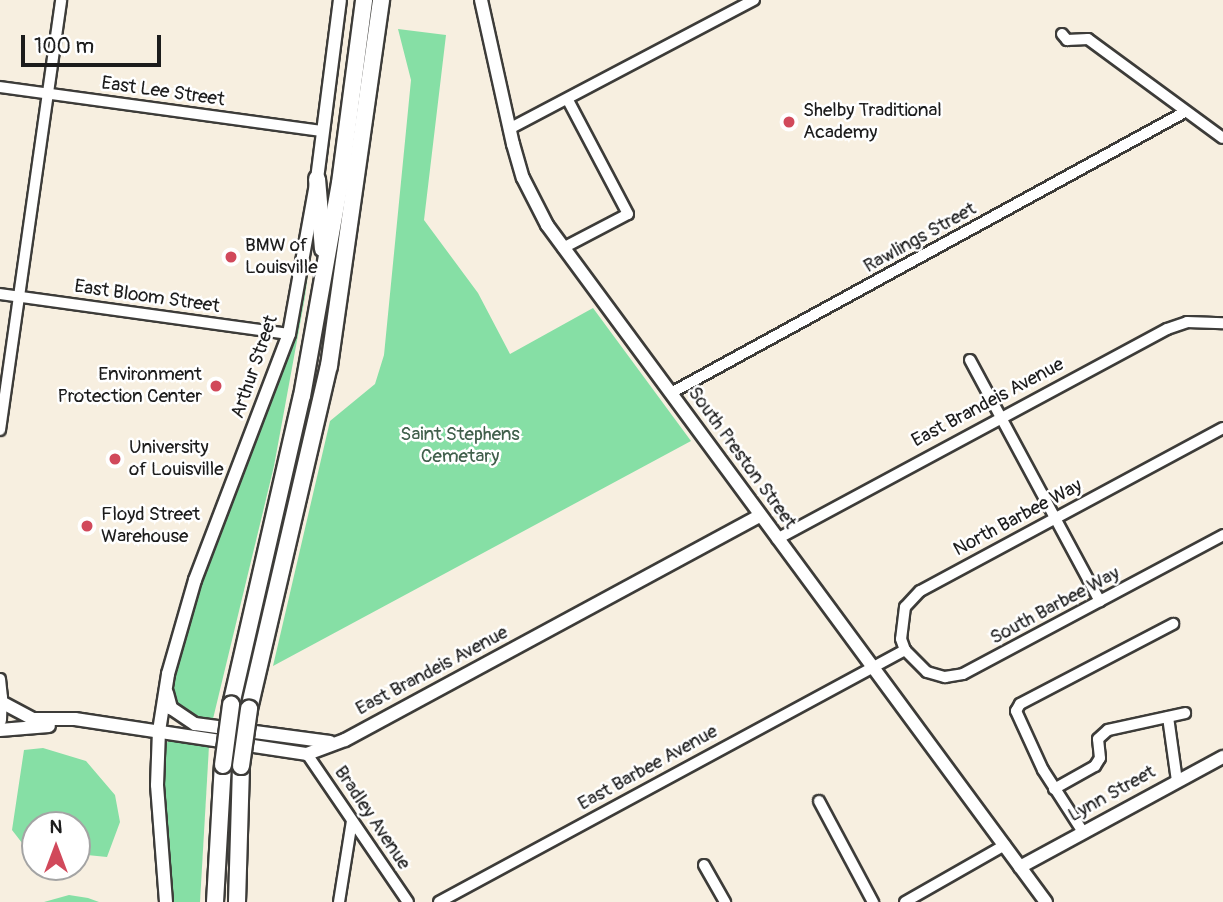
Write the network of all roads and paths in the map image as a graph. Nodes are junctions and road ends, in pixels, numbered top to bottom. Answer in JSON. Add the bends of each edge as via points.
{"nodes":[{"id":1,"x":61,"y":0,"type":"edge"},
{"id":2,"x":340,"y":0,"type":"edge"},
{"id":3,"x":364,"y":0,"type":"edge"},
{"id":4,"x":381,"y":0,"type":"edge"},
{"id":5,"x":481,"y":0,"type":"edge"},
{"id":6,"x":754,"y":0,"type":"edge"},
{"id":7,"x":1062,"y":34,"type":"dead end"},
{"id":8,"x":0,"y":87,"type":"edge"},
{"id":9,"x":48,"y":93,"type":"junction"},
{"id":10,"x":568,"y":100,"type":"junction"},
{"id":11,"x":1185,"y":112,"type":"junction"},
{"id":12,"x":509,"y":129,"type":"junction"},
{"id":13,"x":322,"y":131,"type":"junction"},
{"id":14,"x":1223,"y":138,"type":"edge"},
{"id":15,"x":317,"y":178,"type":"junction"},
{"id":16,"x":563,"y":248,"type":"junction"},
{"id":17,"x":324,"y":268,"type":"junction"},
{"id":18,"x":0,"y":294,"type":"edge"},
{"id":19,"x":19,"y":297,"type":"junction"},
{"id":20,"x":1223,"y":323,"type":"edge"},
{"id":21,"x":289,"y":334,"type":"junction"},
{"id":22,"x":970,"y":360,"type":"dead end"},
{"id":23,"x":671,"y":393,"type":"junction"},
{"id":24,"x":999,"y":419,"type":"junction"},
{"id":25,"x":1223,"y":428,"type":"edge"},
{"id":26,"x":0,"y":430,"type":"edge"},
{"id":27,"x":760,"y":516,"type":"junction"},
{"id":28,"x":1055,"y":518,"type":"junction"},
{"id":29,"x":1223,"y":535,"type":"edge"},
{"id":30,"x":777,"y":539,"type":"junction"},
{"id":31,"x":1100,"y":601,"type":"junction"},
{"id":32,"x":1173,"y":624,"type":"dead end"},
{"id":33,"x":905,"y":650,"type":"junction"},
{"id":34,"x":873,"y":667,"type":"junction"},
{"id":35,"x":0,"y":679,"type":"edge"},
{"id":36,"x":166,"y":693,"type":"junction"},
{"id":37,"x":1,"y":699,"type":"edge"},
{"id":38,"x":1185,"y":713,"type":"dead end"},
{"id":39,"x":1168,"y":717,"type":"junction"},
{"id":40,"x":0,"y":720,"type":"edge"},
{"id":41,"x":98,"y":723,"type":"junction"},
{"id":42,"x":0,"y":730,"type":"edge"},
{"id":43,"x":159,"y":731,"type":"junction"},
{"id":44,"x":345,"y":740,"type":"junction"},
{"id":45,"x":307,"y":754,"type":"junction"},
{"id":46,"x":1223,"y":757,"type":"edge"},
{"id":47,"x":1177,"y":781,"type":"junction"},
{"id":48,"x":1054,"y":789,"type":"junction"},
{"id":49,"x":819,"y":801,"type":"dead end"},
{"id":50,"x":352,"y":821,"type":"junction"},
{"id":51,"x":1083,"y":832,"type":"junction"},
{"id":52,"x":1005,"y":845,"type":"junction"},
{"id":53,"x":704,"y":865,"type":"dead end"},
{"id":54,"x":1020,"y":867,"type":"junction"},
{"id":55,"x":166,"y":902,"type":"edge"},
{"id":56,"x":215,"y":902,"type":"edge"},
{"id":57,"x":237,"y":902,"type":"edge"},
{"id":58,"x":339,"y":902,"type":"edge"},
{"id":59,"x":408,"y":902,"type":"edge"},
{"id":60,"x":439,"y":902,"type":"edge"},
{"id":61,"x":725,"y":902,"type":"edge"},
{"id":62,"x":873,"y":902,"type":"edge"},
{"id":63,"x":905,"y":902,"type":"edge"},
{"id":64,"x":1046,"y":902,"type":"edge"}],
"edges":[{"from":1,"to":9,"type":"street"},
{"from":2,"to":13,"type":"main road","name":"Arthur Street"},
{"from":3,"to":17,"type":"highway","via":[[341,183]]},
{"from":4,"to":57,"type":"highway","bridge":true,"via":[[329,366],[249,709],[241,766]]},
{"from":5,"to":12,"type":"main road","name":"South Preston Street"},
{"from":6,"to":10,"type":"street"},
{"from":7,"to":11,"type":"street","via":[[1067,40],[1088,39]]},
{"from":8,"to":9,"type":"street","name":"East Lee Street"},
{"from":9,"to":13,"type":"street","name":"East Lee Street"},
{"from":9,"to":19,"type":"street"},
{"from":10,"to":12,"type":"street"},
{"from":10,"to":16,"type":"street","via":[[628,214]]},
{"from":11,"to":14,"type":"street"},
{"from":11,"to":23,"type":"street","name":"Rawlings Street"},
{"from":12,"to":16,"type":"main road","name":"South Preston Street","via":[[529,191]]},
{"from":13,"to":15,"type":"main road","name":"Arthur Street"},
{"from":15,"to":17,"type":"highway"},
{"from":15,"to":21,"type":"main road","name":"Arthur Street"},
{"from":16,"to":23,"type":"main road","name":"South Preston Street"},
{"from":17,"to":56,"type":"highway","bridge":true,"via":[[287,471],[231,705]]},
{"from":18,"to":19,"type":"street","name":"East Bloom Street"},
{"from":19,"to":21,"type":"street","name":"East Bloom Street"},
{"from":19,"to":26,"type":"street"},
{"from":20,"to":24,"type":"street","name":"East Brandeis Avenue","via":[[1177,325]]},
{"from":21,"to":36,"type":"main road","name":"Arthur Street","via":[[187,601]]},
{"from":22,"to":24,"type":"street"},
{"from":23,"to":27,"type":"main road","name":"South Preston Street"},
{"from":24,"to":28,"type":"street"},
{"from":24,"to":30,"type":"street","name":"East Brandeis Avenue"},
{"from":25,"to":28,"type":"street","name":"North Barbee Way"},
{"from":27,"to":30,"type":"main road","name":"South Preston Street"},
{"from":27,"to":44,"type":"main road","name":"East Brandeis Avenue"},
{"from":28,"to":31,"type":"street"},
{"from":28,"to":33,"type":"street","name":"North Barbee Way","via":[[916,594],[903,614]]},
{"from":29,"to":31,"type":"street","name":"South Barbee Way"},
{"from":30,"to":34,"type":"main road","name":"South Preston Street"},
{"from":31,"to":33,"type":"street","name":"South Barbee Way","via":[[956,676],[927,672]]},
{"from":32,"to":48,"type":"street","via":[[1020,704],[1017,719]]},
{"from":33,"to":34,"type":"street"},
{"from":34,"to":52,"type":"main road","name":"South Preston Street"},
{"from":34,"to":60,"type":"street","name":"East Barbee Avenue"},
{"from":35,"to":37,"type":"street"},
{"from":36,"to":43,"type":"main road","name":"Arthur Street"},
{"from":36,"to":44,"type":"main road","via":[[171,708],[195,724],[315,742]]},
{"from":37,"to":40,"type":"main road"},
{"from":37,"to":41,"type":"main road","name":"East Brandeis Avenue","via":[[33,719]]},
{"from":38,"to":39,"type":"street"},
{"from":39,"to":47,"type":"street"},
{"from":39,"to":48,"type":"street","via":[[1102,734],[1095,766]]},
{"from":41,"to":42,"type":"main road","name":"East Brandeis Avenue"},
{"from":41,"to":43,"type":"main road","name":"East Brandeis Avenue"},
{"from":43,"to":45,"type":"main road","name":"East Brandeis Avenue"},
{"from":43,"to":55,"type":"main road","name":"Arthur Street","via":[[159,828]]},
{"from":44,"to":45,"type":"main road","name":"East Brandeis Avenue"},
{"from":45,"to":50,"type":"street","name":"Bradley Avenue"},
{"from":46,"to":47,"type":"main road","name":"Lynn Street"},
{"from":47,"to":51,"type":"main road","name":"Lynn Street"},
{"from":48,"to":51,"type":"street"},
{"from":49,"to":62,"type":"street"},
{"from":50,"to":58,"type":"street"},
{"from":50,"to":59,"type":"street","name":"Bradley Avenue"},
{"from":51,"to":54,"type":"main road","name":"Lynn Street"},
{"from":52,"to":54,"type":"main road","name":"South Preston Street"},
{"from":52,"to":63,"type":"street"},
{"from":53,"to":61,"type":"street"},
{"from":54,"to":64,"type":"main road","name":"South Preston Street"}]}
